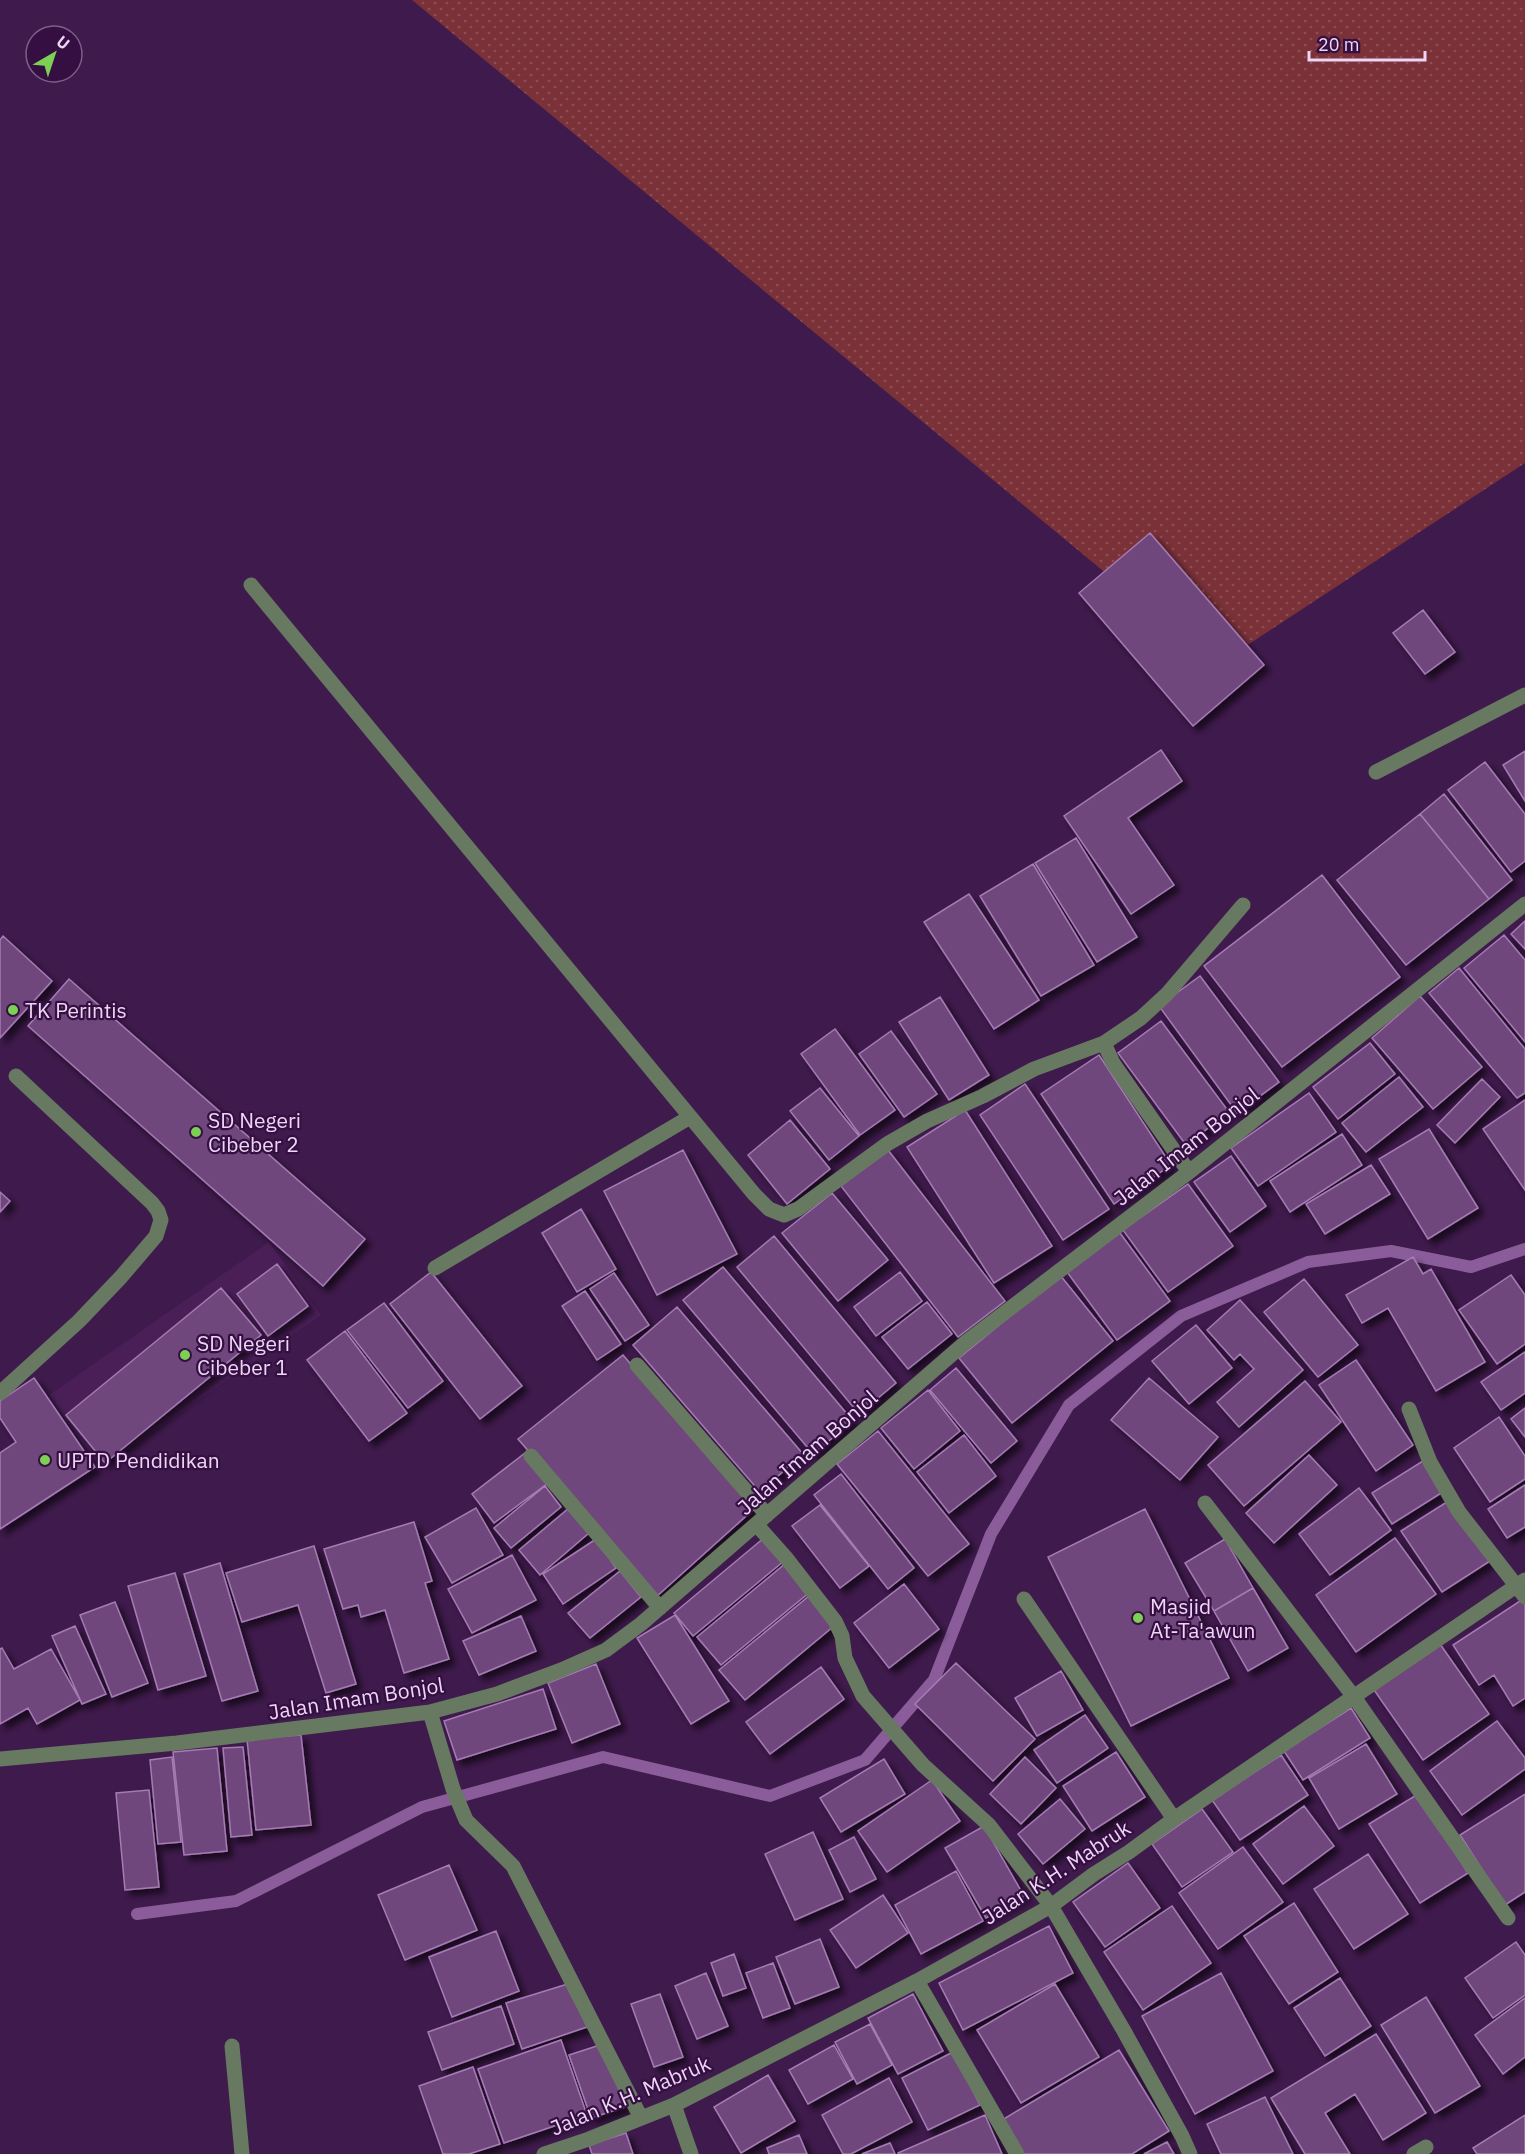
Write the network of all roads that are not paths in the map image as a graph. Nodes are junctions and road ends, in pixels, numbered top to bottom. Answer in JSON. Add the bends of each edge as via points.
{"nodes":[{"id":1,"x":251,"y":585,"type":"dead end"},
{"id":2,"x":1525,"y":695,"type":"edge"},
{"id":3,"x":1376,"y":772,"type":"dead end"},
{"id":4,"x":1525,"y":904,"type":"edge"},
{"id":5,"x":1243,"y":905,"type":"dead end"},
{"id":6,"x":1104,"y":1043,"type":"junction"},
{"id":7,"x":16,"y":1076,"type":"dead end"},
{"id":8,"x":690,"y":1117,"type":"junction"},
{"id":9,"x":1189,"y":1172,"type":"junction"},
{"id":10,"x":435,"y":1268,"type":"dead end"},
{"id":11,"x":637,"y":1365,"type":"dead end"},
{"id":12,"x":0,"y":1392,"type":"edge"},
{"id":13,"x":1409,"y":1409,"type":"dead end"},
{"id":14,"x":531,"y":1456,"type":"dead end"},
{"id":15,"x":1205,"y":1503,"type":"dead end"},
{"id":16,"x":761,"y":1519,"type":"junction"},
{"id":17,"x":1522,"y":1588,"type":"edge"},
{"id":18,"x":1024,"y":1599,"type":"dead end"},
{"id":19,"x":660,"y":1608,"type":"junction"},
{"id":20,"x":1354,"y":1697,"type":"junction"},
{"id":21,"x":430,"y":1712,"type":"junction"},
{"id":22,"x":0,"y":1758,"type":"edge"},
{"id":23,"x":1174,"y":1819,"type":"junction"},
{"id":24,"x":1051,"y":1906,"type":"junction"},
{"id":25,"x":1508,"y":1918,"type":"dead end"},
{"id":26,"x":917,"y":1981,"type":"junction"},
{"id":27,"x":232,"y":2046,"type":"dead end"},
{"id":28,"x":674,"y":2105,"type":"junction"},
{"id":29,"x":641,"y":2118,"type":"junction"},
{"id":30,"x":242,"y":2154,"type":"edge"},
{"id":31,"x":544,"y":2154,"type":"edge"},
{"id":32,"x":691,"y":2154,"type":"edge"},
{"id":33,"x":1017,"y":2154,"type":"edge"},
{"id":34,"x":1190,"y":2154,"type":"edge"}],
"edges":[{"from":1,"to":8,"type":"street"},
{"from":2,"to":3,"type":"street"},
{"from":4,"to":9,"type":"street","name":"Jalan Imam Bonjol"},
{"from":5,"to":6,"type":"street","via":[[1167,994]]},
{"from":6,"to":8,"type":"street","via":[[1034,1070],[927,1121],[784,1215],[769,1209],[754,1194]]},
{"from":6,"to":9,"type":"street"},
{"from":7,"to":12,"type":"street","via":[[152,1203],[161,1220],[156,1236],[79,1322]]},
{"from":8,"to":10,"type":"street"},
{"from":9,"to":16,"type":"street","name":"Jalan Imam Bonjol","via":[[966,1342]]},
{"from":11,"to":16,"type":"street"},
{"from":13,"to":17,"type":"street","via":[[1430,1462],[1459,1512]]},
{"from":14,"to":19,"type":"street"},
{"from":15,"to":20,"type":"street"},
{"from":16,"to":19,"type":"street","name":"Jalan Imam Bonjol"},
{"from":16,"to":24,"type":"street","via":[[835,1621],[845,1658],[862,1696],[923,1765],[989,1825]]},
{"from":17,"to":20,"type":"street","name":"Jalan K.H. Mabruk"},
{"from":18,"to":23,"type":"street"},
{"from":19,"to":21,"type":"street","name":"Jalan Imam Bonjol","via":[[597,1654],[497,1694]]},
{"from":20,"to":23,"type":"street","name":"Jalan K.H. Mabruk"},
{"from":20,"to":25,"type":"street"},
{"from":21,"to":22,"type":"street","name":"Jalan Imam Bonjol","via":[[177,1743]]},
{"from":21,"to":29,"type":"street","via":[[466,1820],[513,1866]]},
{"from":23,"to":24,"type":"street","name":"Jalan K.H. Mabruk"},
{"from":24,"to":26,"type":"street","name":"Jalan K.H. Mabruk"},
{"from":24,"to":34,"type":"street"},
{"from":26,"to":28,"type":"street","name":"Jalan K.H. Mabruk"},
{"from":26,"to":33,"type":"street"},
{"from":27,"to":30,"type":"street"},
{"from":28,"to":29,"type":"street","name":"Jalan K.H. Mabruk"},
{"from":28,"to":32,"type":"street"},
{"from":29,"to":31,"type":"street","name":"Jalan K.H. Mabruk"}]}
